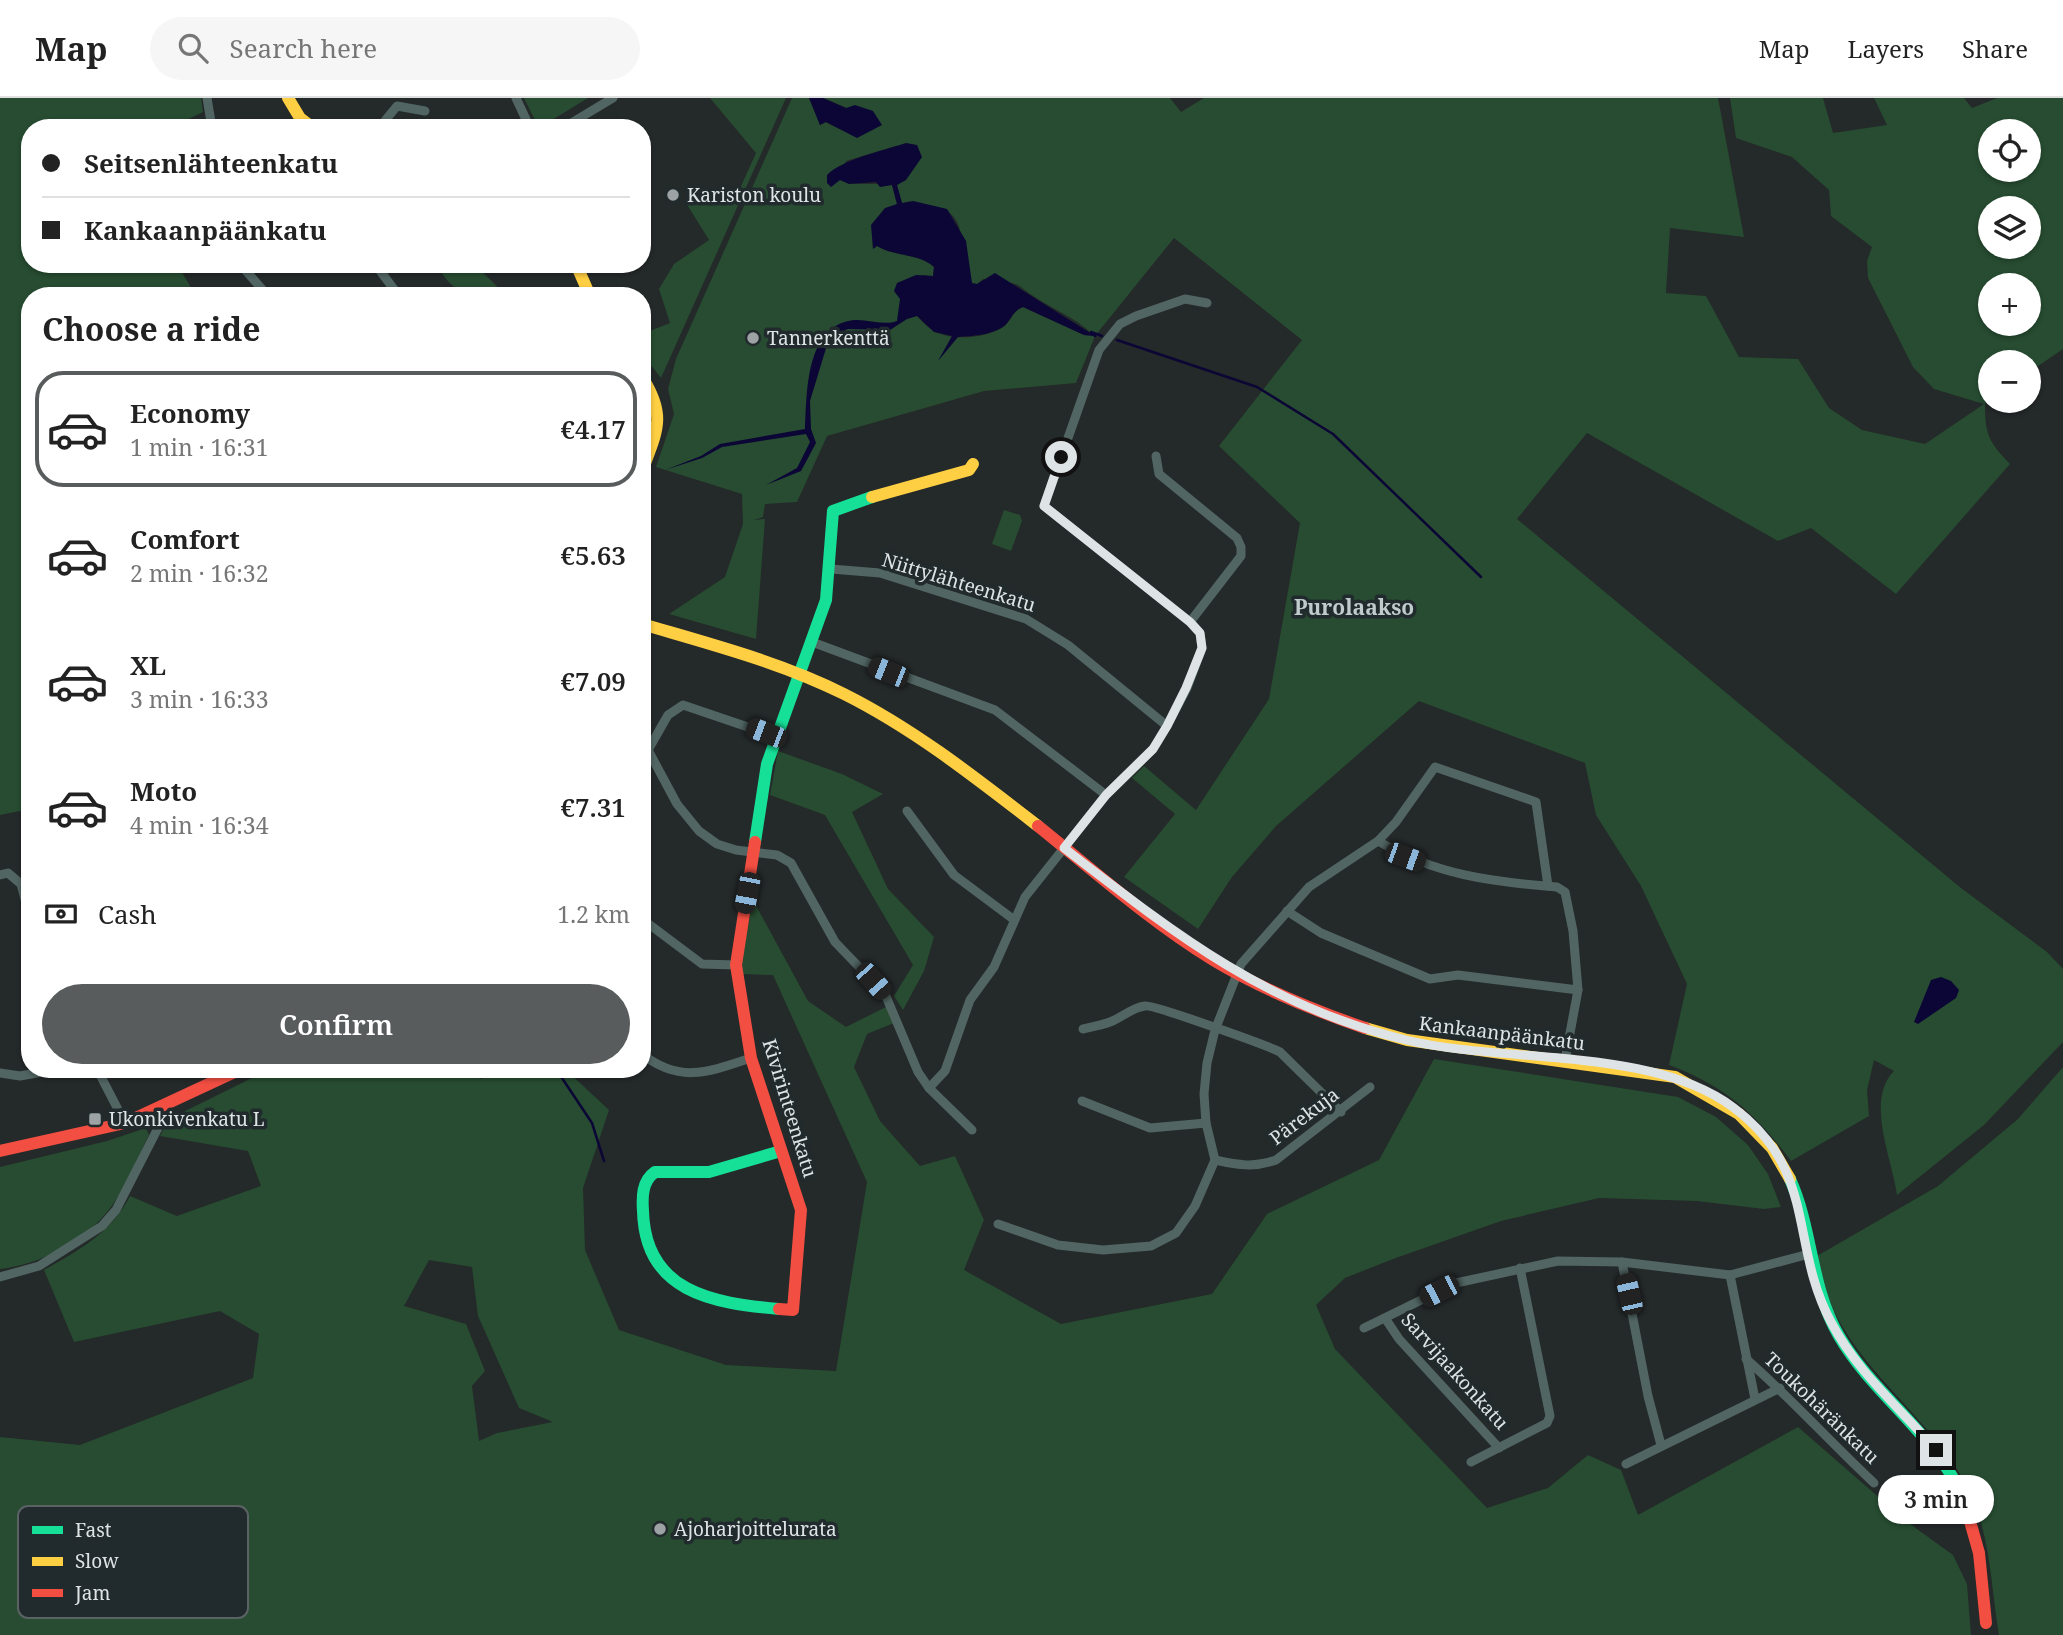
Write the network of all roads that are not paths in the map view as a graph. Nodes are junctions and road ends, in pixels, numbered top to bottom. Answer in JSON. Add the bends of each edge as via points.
{"nodes":[{"id":1,"x":207,"y":98,"type":"edge"},
{"id":2,"x":288,"y":98,"type":"edge"},
{"id":3,"x":516,"y":98,"type":"edge"},
{"id":4,"x":612,"y":98,"type":"edge"},
{"id":5,"x":425,"y":111,"type":"dead end"},
{"id":6,"x":210,"y":119,"type":"edge"},
{"id":7,"x":301,"y":119,"type":"edge"},
{"id":8,"x":386,"y":119,"type":"edge"},
{"id":9,"x":526,"y":119,"type":"edge"},
{"id":10,"x":578,"y":119,"type":"edge"},
{"id":11,"x":248,"y":273,"type":"edge"},
{"id":12,"x":381,"y":273,"type":"edge"},
{"id":13,"x":260,"y":287,"type":"edge"},
{"id":14,"x":392,"y":287,"type":"edge"},
{"id":15,"x":1207,"y":303,"type":"dead end"},
{"id":16,"x":651,"y":391,"type":"edge"},
{"id":17,"x":651,"y":444,"type":"edge"},
{"id":18,"x":1156,"y":456,"type":"dead end"},
{"id":19,"x":973,"y":464,"type":"dead end"},
{"id":20,"x":831,"y":569,"type":"junction"},
{"id":21,"x":1190,"y":622,"type":"junction"},
{"id":22,"x":651,"y":627,"type":"edge"},
{"id":23,"x":812,"y":642,"type":"junction"},
{"id":24,"x":800,"y":673,"type":"junction"},
{"id":25,"x":1167,"y":726,"type":"junction"},
{"id":26,"x":775,"y":736,"type":"junction"},
{"id":27,"x":651,"y":745,"type":"edge"},
{"id":28,"x":651,"y":756,"type":"edge"},
{"id":29,"x":1106,"y":795,"type":"junction"},
{"id":30,"x":907,"y":811,"type":"dead end"},
{"id":31,"x":1378,"y":842,"type":"junction"},
{"id":32,"x":1064,"y":848,"type":"junction"},
{"id":33,"x":754,"y":852,"type":"junction"},
{"id":34,"x":0,"y":875,"type":"edge"},
{"id":35,"x":21,"y":879,"type":"edge"},
{"id":36,"x":1548,"y":886,"type":"junction"},
{"id":37,"x":1287,"y":911,"type":"junction"},
{"id":38,"x":1013,"y":919,"type":"junction"},
{"id":39,"x":651,"y":926,"type":"edge"},
{"id":40,"x":736,"y":965,"type":"junction"},
{"id":41,"x":1237,"y":974,"type":"junction"},
{"id":42,"x":1578,"y":990,"type":"junction"},
{"id":43,"x":1083,"y":1030,"type":"dead end"},
{"id":44,"x":1215,"y":1030,"type":"junction"},
{"id":45,"x":751,"y":1058,"type":"junction"},
{"id":46,"x":1565,"y":1060,"type":"junction"},
{"id":47,"x":651,"y":1061,"type":"edge"},
{"id":48,"x":0,"y":1073,"type":"edge"},
{"id":49,"x":21,"y":1076,"type":"edge"},
{"id":50,"x":102,"y":1078,"type":"edge"},
{"id":51,"x":222,"y":1078,"type":"edge"},
{"id":52,"x":1370,"y":1087,"type":"dead end"},
{"id":53,"x":929,"y":1088,"type":"junction"},
{"id":54,"x":1082,"y":1101,"type":"dead end"},
{"id":55,"x":157,"y":1108,"type":"junction"},
{"id":56,"x":1341,"y":1111,"type":"junction"},
{"id":57,"x":125,"y":1123,"type":"junction"},
{"id":58,"x":1206,"y":1123,"type":"junction"},
{"id":59,"x":972,"y":1130,"type":"dead end"},
{"id":60,"x":0,"y":1151,"type":"edge"},
{"id":61,"x":781,"y":1151,"type":"junction"},
{"id":62,"x":1215,"y":1160,"type":"junction"},
{"id":63,"x":998,"y":1224,"type":"dead end"},
{"id":64,"x":1809,"y":1254,"type":"junction"},
{"id":65,"x":1622,"y":1262,"type":"junction"},
{"id":66,"x":1520,"y":1268,"type":"junction"},
{"id":67,"x":1730,"y":1275,"type":"junction"},
{"id":68,"x":0,"y":1277,"type":"edge"},
{"id":69,"x":1385,"y":1318,"type":"junction"},
{"id":70,"x":1364,"y":1328,"type":"dead end"},
{"id":71,"x":1746,"y":1359,"type":"junction"},
{"id":72,"x":1780,"y":1388,"type":"junction"},
{"id":73,"x":1755,"y":1399,"type":"junction"},
{"id":74,"x":1661,"y":1445,"type":"junction"},
{"id":75,"x":1499,"y":1448,"type":"junction"},
{"id":76,"x":1471,"y":1462,"type":"dead end"},
{"id":77,"x":1626,"y":1464,"type":"dead end"},
{"id":78,"x":1874,"y":1483,"type":"dead end"},
{"id":79,"x":1987,"y":1629,"type":"edge"}],
"edges":[{"from":1,"to":6,"type":"street"},
{"from":2,"to":7,"type":"street"},
{"from":3,"to":9,"type":"street"},
{"from":4,"to":10,"type":"street"},
{"from":5,"to":8,"type":"street","via":[[397,106]]},
{"from":11,"to":13,"type":"street"},
{"from":12,"to":14,"type":"street"},
{"from":15,"to":21,"type":"street","via":[[1185,299],[1136,316],[1120,324],[1099,350],[1044,506]]},
{"from":16,"to":17,"type":"street","via":[[660,405],[661,418]]},
{"from":18,"to":21,"type":"street","via":[[1159,474],[1237,538],[1241,547],[1241,556]]},
{"from":19,"to":20,"type":"street","name":"Kivirinteenkatu","via":[[969,470],[834,511]]},
{"from":20,"to":23,"type":"street","name":"Kivirinteenkatu"},
{"from":20,"to":25,"type":"street","name":"Niittylähteenkatu","via":[[880,573],[1026,619],[1068,645]]},
{"from":21,"to":25,"type":"street","via":[[1200,633],[1202,648]]},
{"from":22,"to":24,"type":"street","name":"Kankaanpäänkatu"},
{"from":23,"to":24,"type":"street","name":"Kivirinteenkatu"},
{"from":23,"to":29,"type":"street","via":[[995,710]]},
{"from":24,"to":26,"type":"street","name":"Kivirinteenkatu"},
{"from":24,"to":32,"type":"street","name":"Kankaanpäänkatu","via":[[950,757]]},
{"from":25,"to":29,"type":"street","via":[[1153,749]]},
{"from":26,"to":27,"type":"street","via":[[683,705],[668,715]]},
{"from":26,"to":33,"type":"street","name":"Kivirinteenkatu"},
{"from":28,"to":33,"type":"street","via":[[677,804],[699,831],[717,844]]},
{"from":29,"to":32,"type":"street"},
{"from":30,"to":38,"type":"street","via":[[954,875]]},
{"from":31,"to":36,"type":"street","via":[[1436,869],[1493,882]]},
{"from":31,"to":36,"type":"street","via":[[1429,771],[1441,767],[1536,802]]},
{"from":31,"to":37,"type":"street","via":[[1309,887]]},
{"from":32,"to":38,"type":"street"},
{"from":32,"to":41,"type":"street","name":"Kankaanpäänkatu","via":[[1188,943]]},
{"from":33,"to":40,"type":"street","name":"Kivirinteenkatu"},
{"from":33,"to":53,"type":"street","via":[[784,858],[797,871],[835,942],[885,994]]},
{"from":34,"to":35,"type":"street","via":[[8,873]]},
{"from":36,"to":42,"type":"street","via":[[1565,892],[1569,899]]},
{"from":37,"to":41,"type":"street"},
{"from":37,"to":42,"type":"street","via":[[1321,933],[1430,979],[1458,975]]},
{"from":38,"to":53,"type":"street","via":[[994,967],[970,1000],[945,1071]]},
{"from":39,"to":40,"type":"street","via":[[702,964]]},
{"from":40,"to":45,"type":"street","name":"Kivirinteenkatu"},
{"from":41,"to":44,"type":"street"},
{"from":41,"to":46,"type":"street","name":"Kankaanpäänkatu","via":[[1325,1014],[1407,1040]]},
{"from":42,"to":46,"type":"street"},
{"from":43,"to":44,"type":"street","via":[[1144,1006],[1157,1006]]},
{"from":44,"to":56,"type":"street","via":[[1280,1052]]},
{"from":44,"to":58,"type":"street","via":[[1204,1094]]},
{"from":45,"to":47,"type":"street","via":[[685,1074]]},
{"from":45,"to":61,"type":"street","name":"Kivirinteenkatu"},
{"from":46,"to":64,"type":"street","name":"Kankaanpäänkatu","via":[[1675,1077],[1735,1108],[1765,1138],[1785,1168],[1799,1202]]},
{"from":48,"to":49,"type":"street"},
{"from":50,"to":57,"type":"street"},
{"from":51,"to":55,"type":"street"},
{"from":52,"to":56,"type":"street","name":"Pärekuja"},
{"from":53,"to":59,"type":"street"},
{"from":54,"to":58,"type":"street","via":[[1150,1128]]},
{"from":55,"to":57,"type":"street"},
{"from":55,"to":68,"type":"street","via":[[158,1128],[116,1210],[102,1226],[39,1266]]},
{"from":56,"to":62,"type":"street","name":"Pärekuja","via":[[1276,1160],[1244,1167]]},
{"from":57,"to":60,"type":"street"},
{"from":58,"to":62,"type":"street"},
{"from":61,"to":61,"type":"street","name":"Kivirinteenkatu","via":[[719,1171],[659,1171],[651,1175],[645,1186],[643,1224],[659,1271],[670,1281],[730,1304],[793,1310],[800,1210]]},
{"from":62,"to":63,"type":"street","via":[[1195,1206],[1176,1233],[1152,1246],[1103,1250],[1058,1245]]},
{"from":64,"to":67,"type":"street"},
{"from":64,"to":79,"type":"street","name":"Kankaanpäänkatu","via":[[1821,1301],[1840,1338],[1865,1373],[1936,1450],[1964,1499],[1980,1549]]},
{"from":65,"to":66,"type":"street","via":[[1558,1261]]},
{"from":65,"to":67,"type":"street"},
{"from":65,"to":74,"type":"street"},
{"from":66,"to":69,"type":"street","via":[[1456,1283]]},
{"from":66,"to":75,"type":"street","via":[[1550,1416],[1547,1423]]},
{"from":67,"to":71,"type":"street","name":"Toukohäränkatu"},
{"from":69,"to":70,"type":"street"},
{"from":69,"to":75,"type":"street","name":"Sarvijaakonkatu"},
{"from":71,"to":72,"type":"street","name":"Toukohäränkatu"},
{"from":71,"to":73,"type":"street","name":"Toukohäränkatu"},
{"from":72,"to":73,"type":"street"},
{"from":72,"to":78,"type":"street","name":"Toukohäränkatu"},
{"from":73,"to":74,"type":"street"},
{"from":74,"to":77,"type":"street"},
{"from":75,"to":76,"type":"street"}]}
